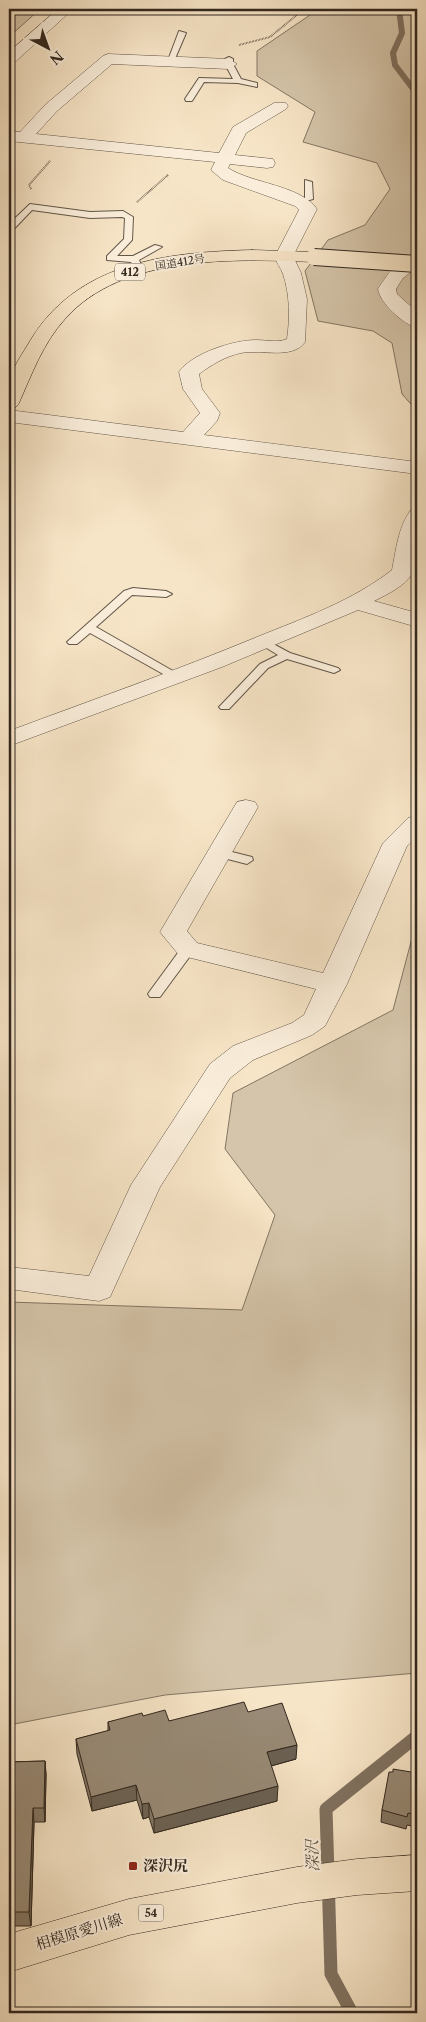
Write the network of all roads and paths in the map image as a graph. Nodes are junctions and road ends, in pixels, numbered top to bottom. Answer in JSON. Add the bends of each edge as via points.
{"nodes":[{"id":1,"x":66,"y":9,"type":"edge"},
{"id":2,"x":298,"y":9,"type":"edge"},
{"id":3,"x":182,"y":33,"type":"dead end"},
{"id":4,"x":9,"y":60,"type":"edge"},
{"id":5,"x":170,"y":61,"type":"junction"},
{"id":6,"x":229,"y":62,"type":"junction"},
{"id":7,"x":238,"y":81,"type":"junction"},
{"id":8,"x":254,"y":85,"type":"dead end"},
{"id":9,"x":189,"y":99,"type":"dead end"},
{"id":10,"x":280,"y":106,"type":"dead end"},
{"id":11,"x":16,"y":137,"type":"edge"},
{"id":12,"x":54,"y":155,"type":"dead end"},
{"id":13,"x":226,"y":158,"type":"junction"},
{"id":14,"x":266,"y":163,"type":"dead end"},
{"id":15,"x":172,"y":171,"type":"dead end"},
{"id":16,"x":308,"y":182,"type":"dead end"},
{"id":17,"x":29,"y":185,"type":"dead end"},
{"id":18,"x":299,"y":202,"type":"junction"},
{"id":19,"x":135,"y":204,"type":"dead end"},
{"id":20,"x":10,"y":227,"type":"edge"},
{"id":21,"x":158,"y":246,"type":"dead end"},
{"id":22,"x":284,"y":256,"type":"junction"},
{"id":23,"x":417,"y":258,"type":"edge"},
{"id":24,"x":137,"y":264,"type":"junction"},
{"id":25,"x":417,"y":264,"type":"edge"},
{"id":26,"x":417,"y":322,"type":"edge"},
{"id":27,"x":10,"y":396,"type":"edge"},
{"id":28,"x":9,"y":416,"type":"edge"},
{"id":29,"x":189,"y":438,"type":"junction"},
{"id":30,"x":417,"y":468,"type":"edge"},
{"id":31,"x":417,"y":515,"type":"edge"},
{"id":32,"x":166,"y":594,"type":"dead end"},
{"id":33,"x":357,"y":601,"type":"junction"},
{"id":34,"x":417,"y":620,"type":"edge"},
{"id":35,"x":89,"y":628,"type":"junction"},
{"id":36,"x":73,"y":642,"type":"dead end"},
{"id":37,"x":264,"y":642,"type":"junction"},
{"id":38,"x":286,"y":654,"type":"junction"},
{"id":39,"x":334,"y":670,"type":"dead end"},
{"id":40,"x":176,"y":677,"type":"junction"},
{"id":41,"x":225,"y":707,"type":"dead end"},
{"id":42,"x":9,"y":739,"type":"edge"},
{"id":43,"x":246,"y":807,"type":"dead end"},
{"id":44,"x":417,"y":823,"type":"edge"},
{"id":45,"x":220,"y":853,"type":"junction"},
{"id":46,"x":247,"y":860,"type":"dead end"},
{"id":47,"x":188,"y":949,"type":"junction"},
{"id":48,"x":333,"y":984,"type":"junction"},
{"id":49,"x":155,"y":994,"type":"dead end"},
{"id":50,"x":9,"y":1278,"type":"edge"},
{"id":51,"x":417,"y":1873,"type":"edge"},
{"id":52,"x":9,"y":1954,"type":"edge"}],
"edges":[{"from":1,"to":4,"type":"street"},
{"from":2,"to":6,"type":"path","via":[[298,14],[280,32],[270,38],[239,45],[233,50]]},
{"from":3,"to":5,"type":"lane"},
{"from":5,"to":6,"type":"street"},
{"from":5,"to":11,"type":"street","via":[[108,59]]},
{"from":6,"to":7,"type":"lane"},
{"from":7,"to":8,"type":"lane"},
{"from":7,"to":9,"type":"lane","via":[[202,80]]},
{"from":10,"to":13,"type":"street","via":[[239,130]]},
{"from":11,"to":13,"type":"street"},
{"from":12,"to":17,"type":"path"},
{"from":13,"to":14,"type":"street"},
{"from":13,"to":18,"type":"street","via":[[220,170],[226,175]]},
{"from":15,"to":19,"type":"path"},
{"from":16,"to":18,"type":"lane","via":[[309,199]]},
{"from":18,"to":22,"type":"street","via":[[308,209],[307,215]]},
{"from":20,"to":24,"type":"lane","via":[[30,207],[90,215],[123,214],[129,217],[128,240],[110,258]]},
{"from":21,"to":24,"type":"lane"},
{"from":22,"to":24,"type":"main road","name":"国道412号","number":"412","via":[[219,256]]},
{"from":22,"to":25,"type":"main road","name":"国道412号","number":"412","bridge":true},
{"from":22,"to":29,"type":"street","via":[[284,262],[292,272],[296,292],[296,342],[288,347],[250,346],[228,351],[189,372],[188,379],[196,395],[210,413],[210,417]]},
{"from":23,"to":26,"type":"street","via":[[396,275],[387,288],[388,296]]},
{"from":24,"to":27,"type":"main road","name":"国道412号","number":"412","via":[[67,306],[49,326]]},
{"from":28,"to":29,"type":"street"},
{"from":29,"to":30,"type":"street"},
{"from":31,"to":33,"type":"street","via":[[402,572]]},
{"from":32,"to":35,"type":"lane","via":[[128,593]]},
{"from":33,"to":34,"type":"street","via":[[370,608]]},
{"from":33,"to":37,"type":"street"},
{"from":35,"to":36,"type":"lane"},
{"from":35,"to":40,"type":"lane"},
{"from":37,"to":38,"type":"lane"},
{"from":37,"to":40,"type":"street"},
{"from":38,"to":39,"type":"lane"},
{"from":38,"to":41,"type":"lane","via":[[264,666]]},
{"from":40,"to":42,"type":"street"},
{"from":43,"to":45,"type":"street"},
{"from":44,"to":48,"type":"street","via":[[396,843]]},
{"from":45,"to":46,"type":"lane"},
{"from":45,"to":47,"type":"street","via":[[173,932]]},
{"from":47,"to":48,"type":"street"},
{"from":47,"to":49,"type":"lane"},
{"from":48,"to":50,"type":"street","via":[[315,1020],[302,1029],[243,1053],[220,1071],[146,1185],[98,1289]]},
{"from":51,"to":52,"type":"main road","name":"相模原愛川線","number":"54","via":[[297,1885],[129,1917]]}]}
